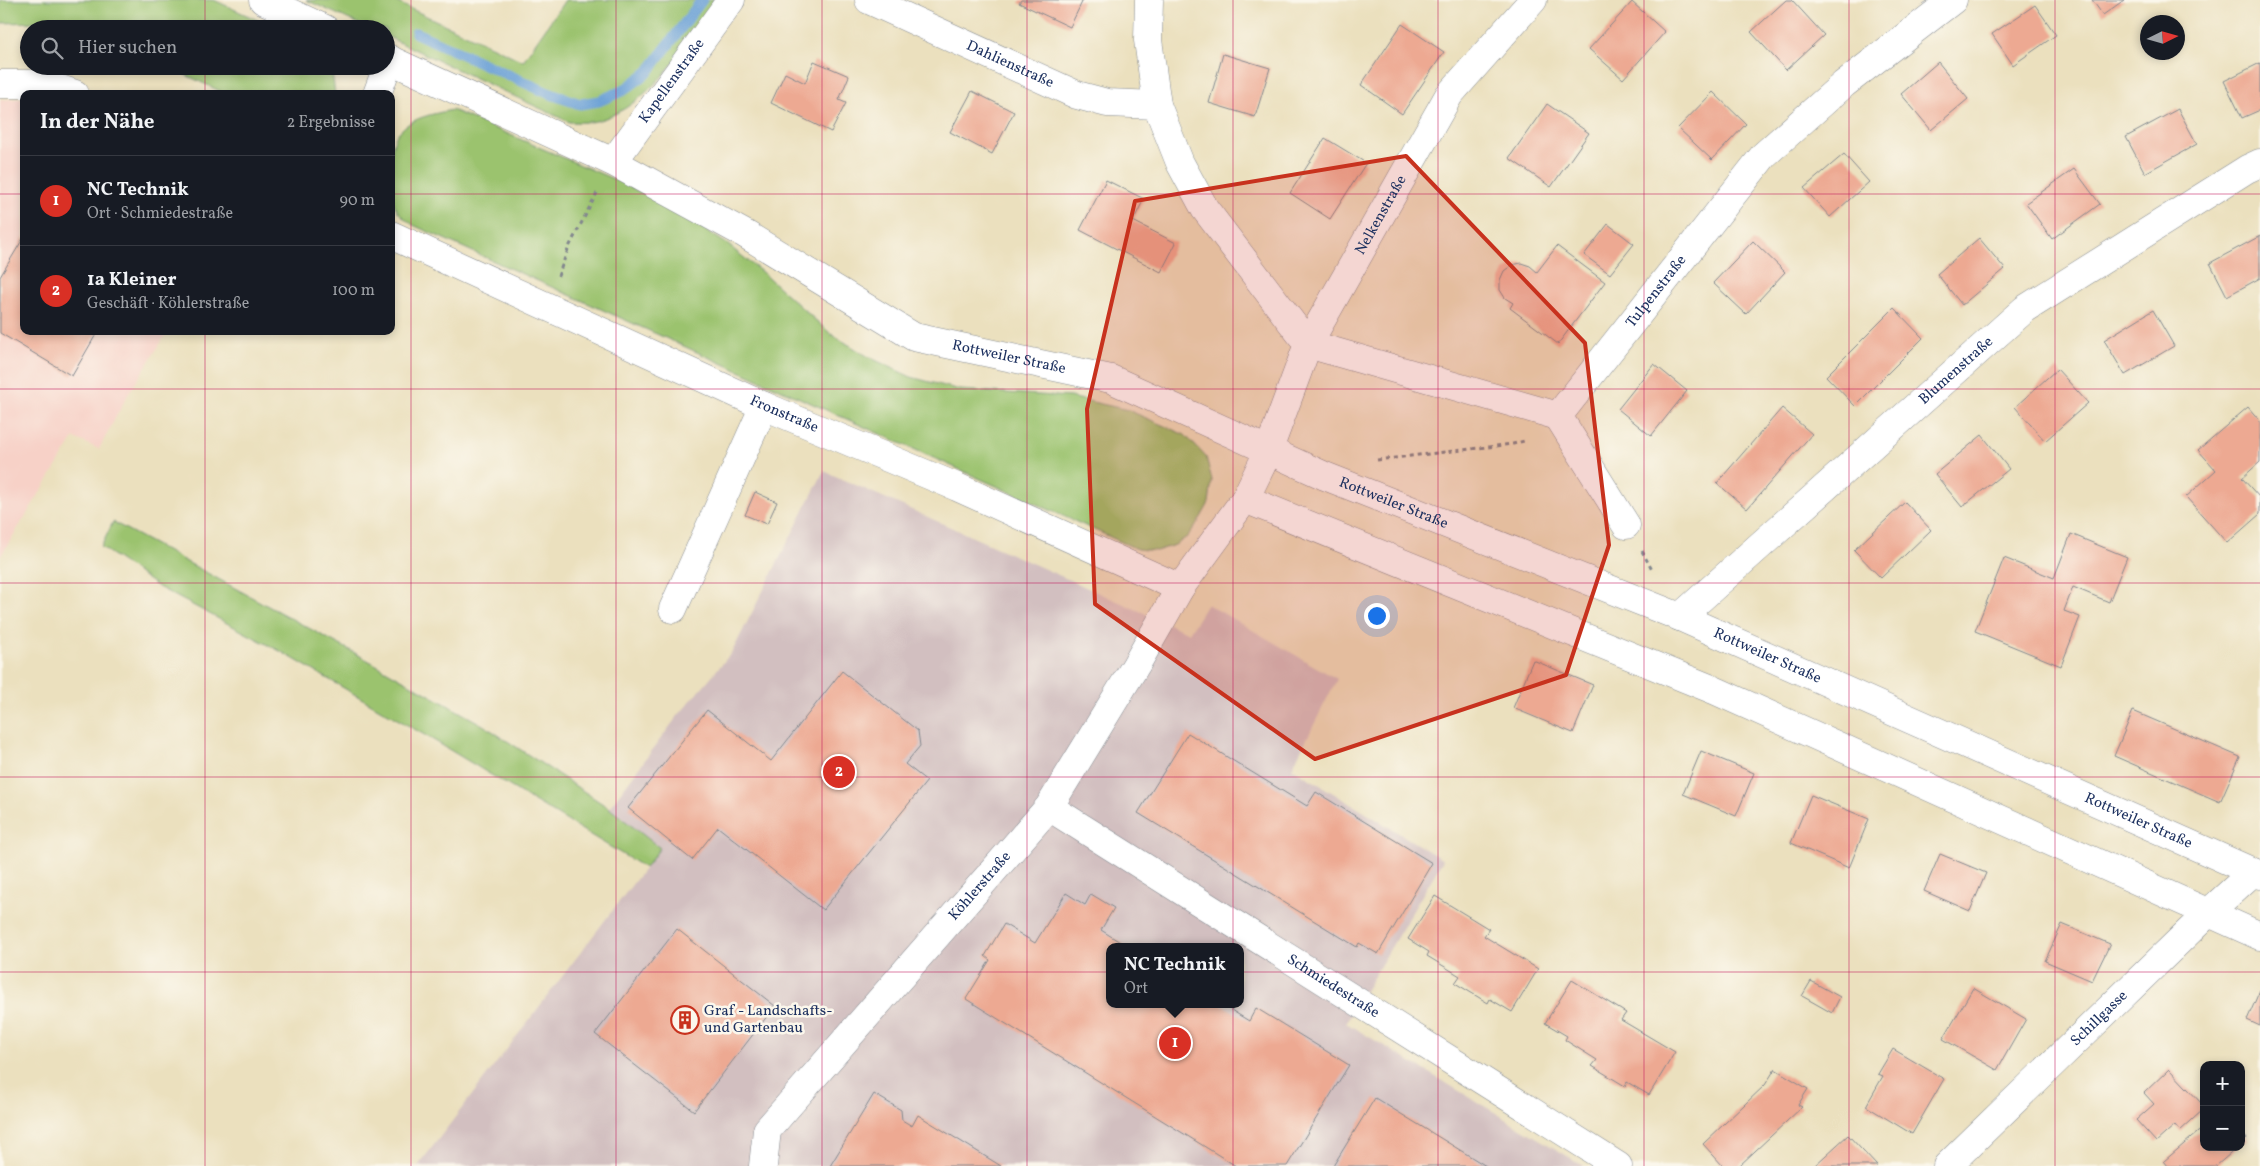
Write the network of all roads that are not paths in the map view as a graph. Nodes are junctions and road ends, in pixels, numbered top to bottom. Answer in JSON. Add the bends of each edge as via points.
{"nodes":[{"id":1,"x":263,"y":0,"type":"edge"},
{"id":2,"x":732,"y":0,"type":"edge"},
{"id":3,"x":869,"y":0,"type":"edge"},
{"id":4,"x":1149,"y":0,"type":"edge"},
{"id":5,"x":1533,"y":0,"type":"edge"},
{"id":6,"x":1953,"y":0,"type":"edge"},
{"id":7,"x":306,"y":20,"type":"edge"},
{"id":8,"x":395,"y":61,"type":"edge"},
{"id":9,"x":383,"y":75,"type":"edge"},
{"id":10,"x":0,"y":84,"type":"edge"},
{"id":11,"x":63,"y":90,"type":"edge"},
{"id":12,"x":378,"y":90,"type":"edge"},
{"id":13,"x":1157,"y":105,"type":"junction"},
{"id":14,"x":613,"y":162,"type":"junction"},
{"id":15,"x":2260,"y":163,"type":"edge"},
{"id":16,"x":395,"y":237,"type":"edge"},
{"id":17,"x":1308,"y":344,"type":"junction"},
{"id":18,"x":764,"y":406,"type":"junction"},
{"id":19,"x":1558,"y":416,"type":"junction"},
{"id":20,"x":1268,"y":452,"type":"junction"},
{"id":21,"x":1245,"y":499,"type":"junction"},
{"id":22,"x":1626,"y":525,"type":"dead end"},
{"id":23,"x":1180,"y":588,"type":"junction"},
{"id":24,"x":673,"y":609,"type":"dead end"},
{"id":25,"x":1680,"y":617,"type":"junction"},
{"id":26,"x":1048,"y":807,"type":"junction"},
{"id":27,"x":2256,"y":874,"type":"edge"},
{"id":28,"x":2208,"y":913,"type":"junction"},
{"id":29,"x":2260,"y":936,"type":"edge"},
{"id":30,"x":763,"y":1166,"type":"edge"},
{"id":31,"x":1618,"y":1166,"type":"edge"},
{"id":32,"x":1947,"y":1166,"type":"edge"}],
"edges":[{"from":1,"to":7,"type":"street"},
{"from":2,"to":14,"type":"street","name":"Kapellenstraße"},
{"from":3,"to":13,"type":"street","name":"Dahlienstraße","via":[[1077,95],[1107,103]]},
{"from":4,"to":13,"type":"street","via":[[1148,40]]},
{"from":5,"to":17,"type":"street","name":"Nelkenstraße","via":[[1449,95]]},
{"from":6,"to":19,"type":"street","name":"Tulpenstraße","via":[[1844,84],[1764,154]]},
{"from":8,"to":14,"type":"street","name":"Rottweiler Straße"},
{"from":9,"to":12,"type":"street"},
{"from":10,"to":11,"type":"street","via":[[46,84]]},
{"from":13,"to":17,"type":"street","via":[[1180,163],[1205,209]]},
{"from":14,"to":20,"type":"street","name":"Rottweiler Straße","via":[[746,234],[914,337],[1111,380]]},
{"from":15,"to":25,"type":"street","name":"Blumenstraße","via":[[2247,168],[2025,309]]},
{"from":16,"to":18,"type":"street","name":"Fronstraße"},
{"from":17,"to":19,"type":"street"},
{"from":17,"to":20,"type":"street","name":"Nelkenstraße"},
{"from":18,"to":23,"type":"street","name":"Fronstraße","via":[[957,487]]},
{"from":18,"to":24,"type":"street"},
{"from":19,"to":22,"type":"street"},
{"from":20,"to":21,"type":"street"},
{"from":20,"to":25,"type":"street","name":"Rottweiler Straße"},
{"from":21,"to":23,"type":"street"},
{"from":21,"to":28,"type":"street","via":[[1714,690]]},
{"from":23,"to":26,"type":"street","name":"Köhlerstraße"},
{"from":25,"to":27,"type":"street","name":"Rottweiler Straße"},
{"from":26,"to":30,"type":"street","name":"Köhlerstraße","via":[[767,1130]]},
{"from":26,"to":31,"type":"street","name":"Schmiedestraße"},
{"from":27,"to":28,"type":"street","name":"Schillgasse"},
{"from":28,"to":29,"type":"street"},
{"from":28,"to":32,"type":"street","name":"Schillgasse"}]}
